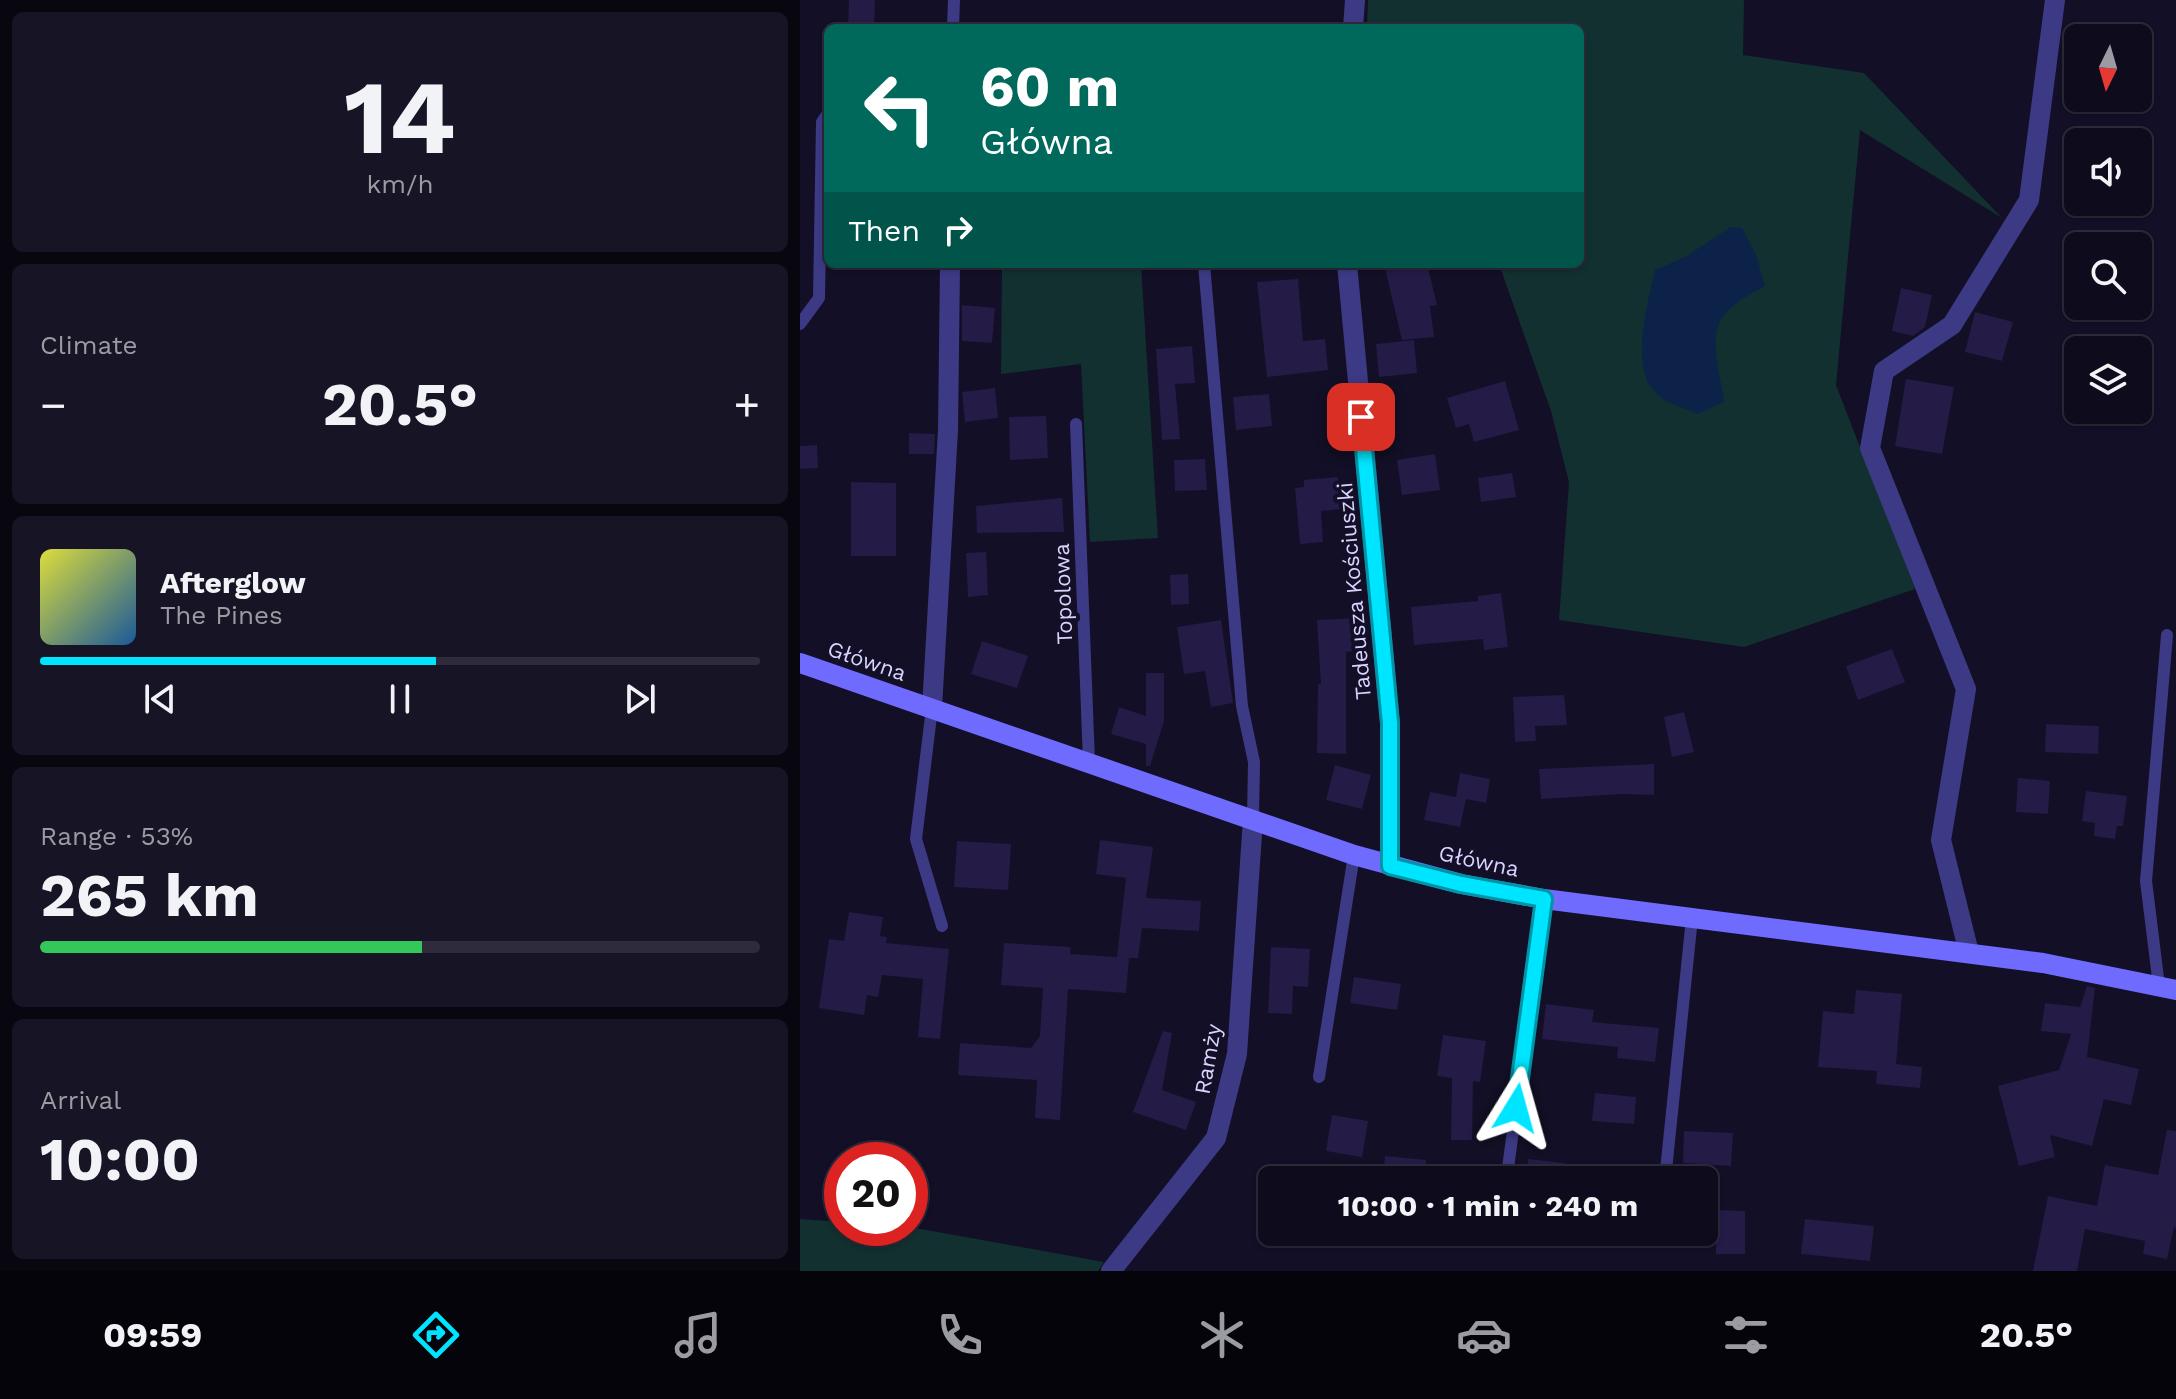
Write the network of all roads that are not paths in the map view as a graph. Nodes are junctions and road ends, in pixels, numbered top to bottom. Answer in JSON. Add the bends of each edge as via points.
{"nodes":[{"id":1,"x":954,"y":0,"type":"edge"},
{"id":2,"x":1355,"y":0,"type":"edge"},
{"id":3,"x":2055,"y":0,"type":"edge"},
{"id":4,"x":953,"y":24,"type":"edge"},
{"id":5,"x":1353,"y":24,"type":"edge"},
{"id":6,"x":824,"y":119,"type":"edge"},
{"id":7,"x":950,"y":268,"type":"edge"},
{"id":8,"x":1204,"y":268,"type":"edge"},
{"id":9,"x":1347,"y":268,"type":"edge"},
{"id":10,"x":800,"y":324,"type":"edge"},
{"id":11,"x":1076,"y":424,"type":"dead end"},
{"id":12,"x":2167,"y":635,"type":"dead end"},
{"id":13,"x":800,"y":663,"type":"edge"},
{"id":14,"x":932,"y":708,"type":"junction"},
{"id":15,"x":1089,"y":762,"type":"junction"},
{"id":16,"x":1253,"y":819,"type":"junction"},
{"id":17,"x":1354,"y":855,"type":"junction"},
{"id":18,"x":1390,"y":866,"type":"junction"},
{"id":19,"x":1544,"y":899,"type":"junction"},
{"id":20,"x":1692,"y":918,"type":"junction"},
{"id":21,"x":942,"y":926,"type":"dead end"},
{"id":22,"x":1969,"y":953,"type":"junction"},
{"id":23,"x":2168,"y":988,"type":"edge"},
{"id":24,"x":1319,"y":1077,"type":"dead end"},
{"id":25,"x":1508,"y":1166,"type":"edge"},
{"id":26,"x":1666,"y":1166,"type":"edge"},
{"id":27,"x":1111,"y":1271,"type":"edge"}],
"edges":[{"from":1,"to":4,"type":"lane"},
{"from":2,"to":5,"type":"street"},
{"from":3,"to":22,"type":"street","via":[[2029,200],[1952,325],[1884,371],[1870,448],[1966,689],[1941,840]]},
{"from":6,"to":10,"type":"lane","via":[[819,298]]},
{"from":7,"to":14,"type":"street","via":[[948,430]]},
{"from":8,"to":16,"type":"lane","via":[[1242,706],[1254,762]]},
{"from":9,"to":18,"type":"street","name":"Tadeusza Kościuszki","via":[[1390,723]]},
{"from":11,"to":15,"type":"lane","name":"Topolowa"},
{"from":12,"to":23,"type":"lane","via":[[2146,881]]},
{"from":13,"to":14,"type":"main road","name":"Główna"},
{"from":14,"to":15,"type":"main road","name":"Główna"},
{"from":14,"to":21,"type":"lane","via":[[916,839]]},
{"from":15,"to":16,"type":"main road","name":"Główna"},
{"from":16,"to":17,"type":"main road","name":"Główna"},
{"from":16,"to":27,"type":"street","name":"Ramży","via":[[1237,1054],[1216,1138]]},
{"from":17,"to":18,"type":"main road","name":"Główna"},
{"from":17,"to":24,"type":"lane"},
{"from":18,"to":19,"type":"main road","name":"Główna"},
{"from":19,"to":20,"type":"main road","name":"Główna"},
{"from":19,"to":25,"type":"lane"},
{"from":20,"to":22,"type":"main road","name":"Główna"},
{"from":20,"to":26,"type":"lane"},
{"from":22,"to":23,"type":"main road","name":"Główna"}]}
